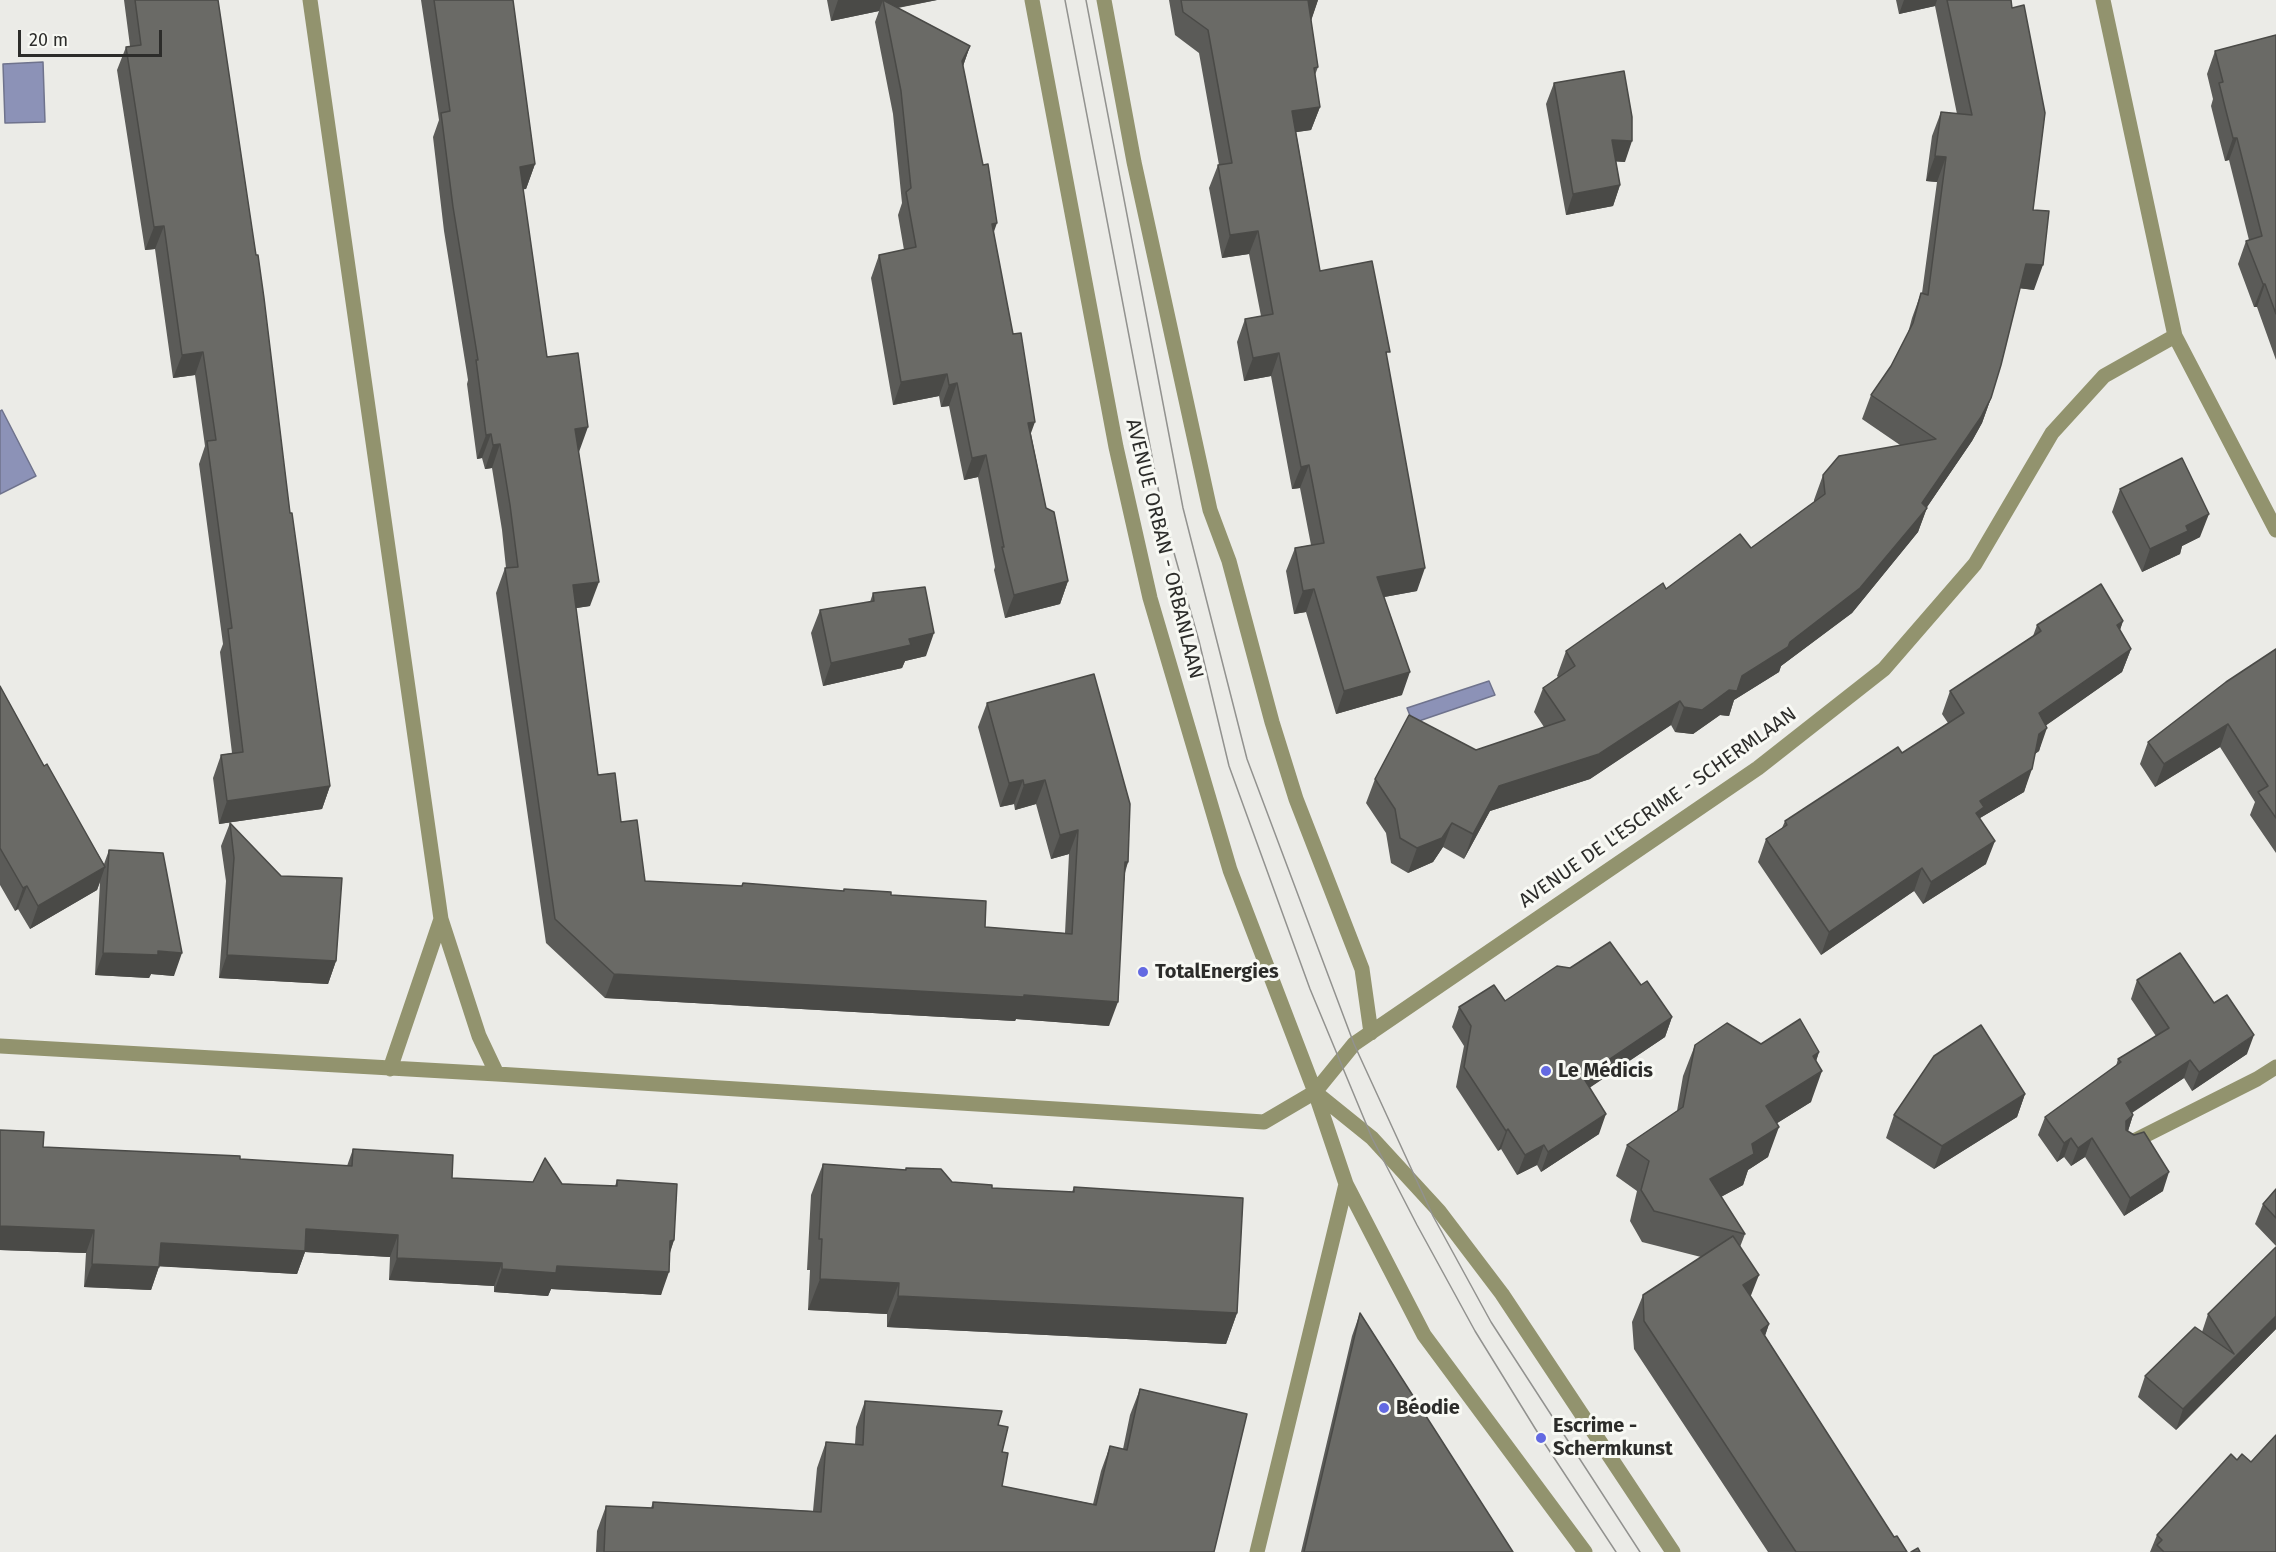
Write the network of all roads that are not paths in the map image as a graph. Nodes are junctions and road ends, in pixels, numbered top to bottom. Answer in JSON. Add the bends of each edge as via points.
{"nodes":[{"id":1,"x":310,"y":0,"type":"edge"},
{"id":2,"x":1032,"y":0,"type":"edge"},
{"id":3,"x":1104,"y":0,"type":"edge"},
{"id":4,"x":2103,"y":0,"type":"edge"},
{"id":5,"x":2175,"y":336,"type":"junction"},
{"id":6,"x":2276,"y":530,"type":"edge"},
{"id":7,"x":441,"y":919,"type":"junction"},
{"id":8,"x":1371,"y":1033,"type":"junction"},
{"id":9,"x":0,"y":1046,"type":"edge"},
{"id":10,"x":2276,"y":1067,"type":"edge"},
{"id":11,"x":390,"y":1069,"type":"junction"},
{"id":12,"x":496,"y":1074,"type":"junction"},
{"id":13,"x":1315,"y":1092,"type":"junction"},
{"id":14,"x":2128,"y":1144,"type":"edge"},
{"id":15,"x":1346,"y":1184,"type":"junction"},
{"id":16,"x":1257,"y":1552,"type":"edge"},
{"id":17,"x":1585,"y":1552,"type":"edge"},
{"id":18,"x":1672,"y":1552,"type":"edge"}],
"edges":[{"from":1,"to":7,"type":"street"},
{"from":2,"to":13,"type":"street","name":"AVENUE ORBAN - ORBANLAAN","via":[[1116,447],[1150,598],[1230,870]]},
{"from":3,"to":8,"type":"street","via":[[1134,162],[1210,510],[1229,561],[1296,799],[1362,969]]},
{"from":4,"to":5,"type":"street"},
{"from":5,"to":6,"type":"street"},
{"from":5,"to":8,"type":"street","name":"AVENUE DE L'ESCRIME - SCHERMLAAN","via":[[2104,376],[2052,433],[1975,564],[1884,669],[1758,768]]},
{"from":7,"to":11,"type":"street"},
{"from":7,"to":12,"type":"street","via":[[479,1036]]},
{"from":8,"to":13,"type":"street","name":"AVENUE DE L'ESCRIME - SCHERMLAAN","via":[[1354,1044]]},
{"from":9,"to":11,"type":"street"},
{"from":10,"to":14,"type":"street"},
{"from":11,"to":12,"type":"street"},
{"from":12,"to":13,"type":"street","via":[[1264,1122]]},
{"from":13,"to":15,"type":"street","name":"AVENUE ORBAN - ORBANLAAN"},
{"from":13,"to":18,"type":"street","via":[[1372,1138],[1439,1212],[1502,1294]]},
{"from":15,"to":16,"type":"street"},
{"from":15,"to":17,"type":"street","name":"AVENUE ORBAN - ORBANLAAN","via":[[1424,1335]]}]}
